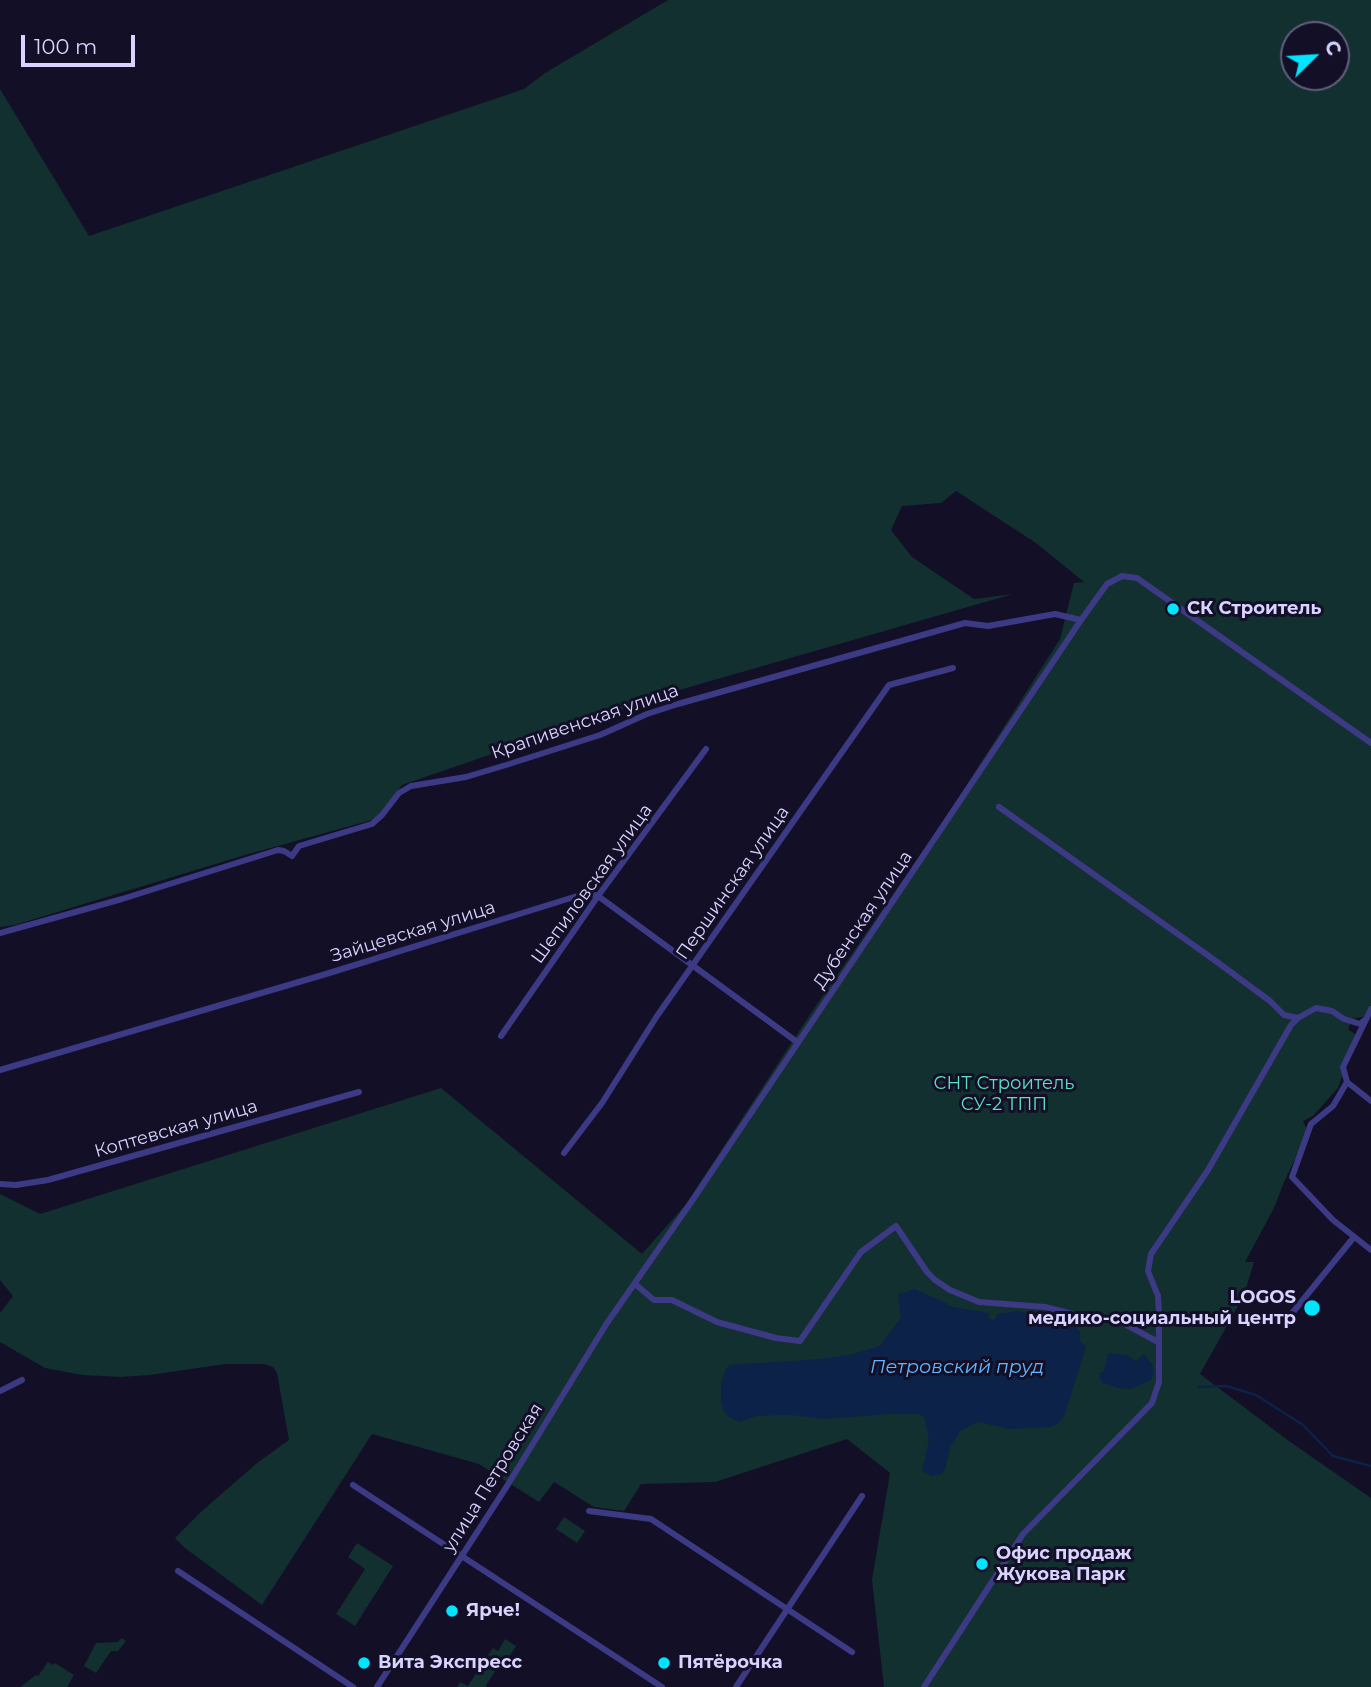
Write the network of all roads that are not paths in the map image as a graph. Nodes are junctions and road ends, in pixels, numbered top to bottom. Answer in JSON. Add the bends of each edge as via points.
{"nodes":[{"id":1,"x":1081,"y":620,"type":"junction"},
{"id":2,"x":953,"y":668,"type":"dead end"},
{"id":3,"x":1371,"y":743,"type":"edge"},
{"id":4,"x":706,"y":748,"type":"dead end"},
{"id":5,"x":999,"y":807,"type":"dead end"},
{"id":6,"x":598,"y":896,"type":"junction"},
{"id":7,"x":0,"y":933,"type":"edge"},
{"id":8,"x":693,"y":966,"type":"junction"},
{"id":9,"x":1371,"y":1009,"type":"edge"},
{"id":10,"x":1298,"y":1018,"type":"junction"},
{"id":11,"x":1367,"y":1018,"type":"junction"},
{"id":12,"x":501,"y":1036,"type":"dead end"},
{"id":13,"x":797,"y":1042,"type":"junction"},
{"id":14,"x":0,"y":1070,"type":"edge"},
{"id":15,"x":1347,"y":1082,"type":"junction"},
{"id":16,"x":359,"y":1092,"type":"dead end"},
{"id":17,"x":1371,"y":1101,"type":"edge"},
{"id":18,"x":564,"y":1153,"type":"dead end"},
{"id":19,"x":0,"y":1184,"type":"edge"},
{"id":20,"x":1354,"y":1237,"type":"junction"},
{"id":21,"x":1371,"y":1250,"type":"edge"},
{"id":22,"x":635,"y":1284,"type":"junction"},
{"id":23,"x":1289,"y":1317,"type":"dead end"},
{"id":24,"x":1158,"y":1342,"type":"junction"},
{"id":25,"x":22,"y":1380,"type":"dead end"},
{"id":26,"x":0,"y":1391,"type":"edge"},
{"id":27,"x":352,"y":1485,"type":"dead end"},
{"id":28,"x":862,"y":1496,"type":"dead end"},
{"id":29,"x":589,"y":1511,"type":"dead end"},
{"id":30,"x":462,"y":1555,"type":"junction"},
{"id":31,"x":178,"y":1572,"type":"dead end"},
{"id":32,"x":788,"y":1611,"type":"junction"},
{"id":33,"x":852,"y":1652,"type":"dead end"},
{"id":34,"x":353,"y":1687,"type":"edge"},
{"id":35,"x":377,"y":1687,"type":"edge"},
{"id":36,"x":663,"y":1687,"type":"edge"},
{"id":37,"x":736,"y":1687,"type":"edge"},
{"id":38,"x":924,"y":1687,"type":"edge"}],
"edges":[{"from":1,"to":3,"type":"street","name":"Дубенская улица","via":[[1104,588],[1119,576],[1130,576]]},
{"from":1,"to":7,"type":"street","name":"Крапивенская улица","via":[[1055,614],[988,626],[965,623],[678,704],[506,765],[411,786],[372,824],[299,846],[292,856],[280,850]]},
{"from":1,"to":13,"type":"street","name":"Дубенская улица"},
{"from":2,"to":8,"type":"street","name":"Першинская улица","via":[[889,685]]},
{"from":4,"to":6,"type":"street","name":"Шепиловская улица"},
{"from":5,"to":10,"type":"street","via":[[1284,1015]]},
{"from":6,"to":8,"type":"street"},
{"from":6,"to":12,"type":"street","name":"Шепиловская улица"},
{"from":6,"to":14,"type":"street","name":"Зайцевская улица","via":[[576,895]]},
{"from":8,"to":13,"type":"street"},
{"from":8,"to":18,"type":"street","name":"Першинская улица"},
{"from":9,"to":11,"type":"street"},
{"from":10,"to":11,"type":"street","via":[[1316,1008],[1360,1024]]},
{"from":10,"to":24,"type":"street","via":[[1152,1254],[1148,1271],[1158,1300]]},
{"from":11,"to":15,"type":"street","via":[[1343,1067]]},
{"from":13,"to":22,"type":"street","name":"Дубенская улица"},
{"from":15,"to":17,"type":"street"},
{"from":15,"to":20,"type":"street","via":[[1333,1106],[1311,1124],[1292,1177]]},
{"from":16,"to":19,"type":"street","name":"Коптевская улица","via":[[48,1180]]},
{"from":20,"to":21,"type":"street"},
{"from":20,"to":23,"type":"street"},
{"from":22,"to":24,"type":"street","via":[[654,1300],[672,1300],[718,1322],[800,1341],[860,1252],[896,1226],[927,1272],[950,1290],[985,1303],[1045,1307],[1121,1322]]},
{"from":22,"to":30,"type":"street","name":"улица Петровская","via":[[580,1363]]},
{"from":24,"to":38,"type":"street","via":[[1160,1382],[1152,1404],[1023,1534]]},
{"from":25,"to":26,"type":"street"},
{"from":27,"to":30,"type":"street"},
{"from":28,"to":32,"type":"street"},
{"from":29,"to":32,"type":"street","via":[[651,1519]]},
{"from":30,"to":35,"type":"street","name":"улица Петровская"},
{"from":30,"to":36,"type":"street"},
{"from":31,"to":34,"type":"street"},
{"from":32,"to":33,"type":"street"},
{"from":32,"to":37,"type":"street"}]}
